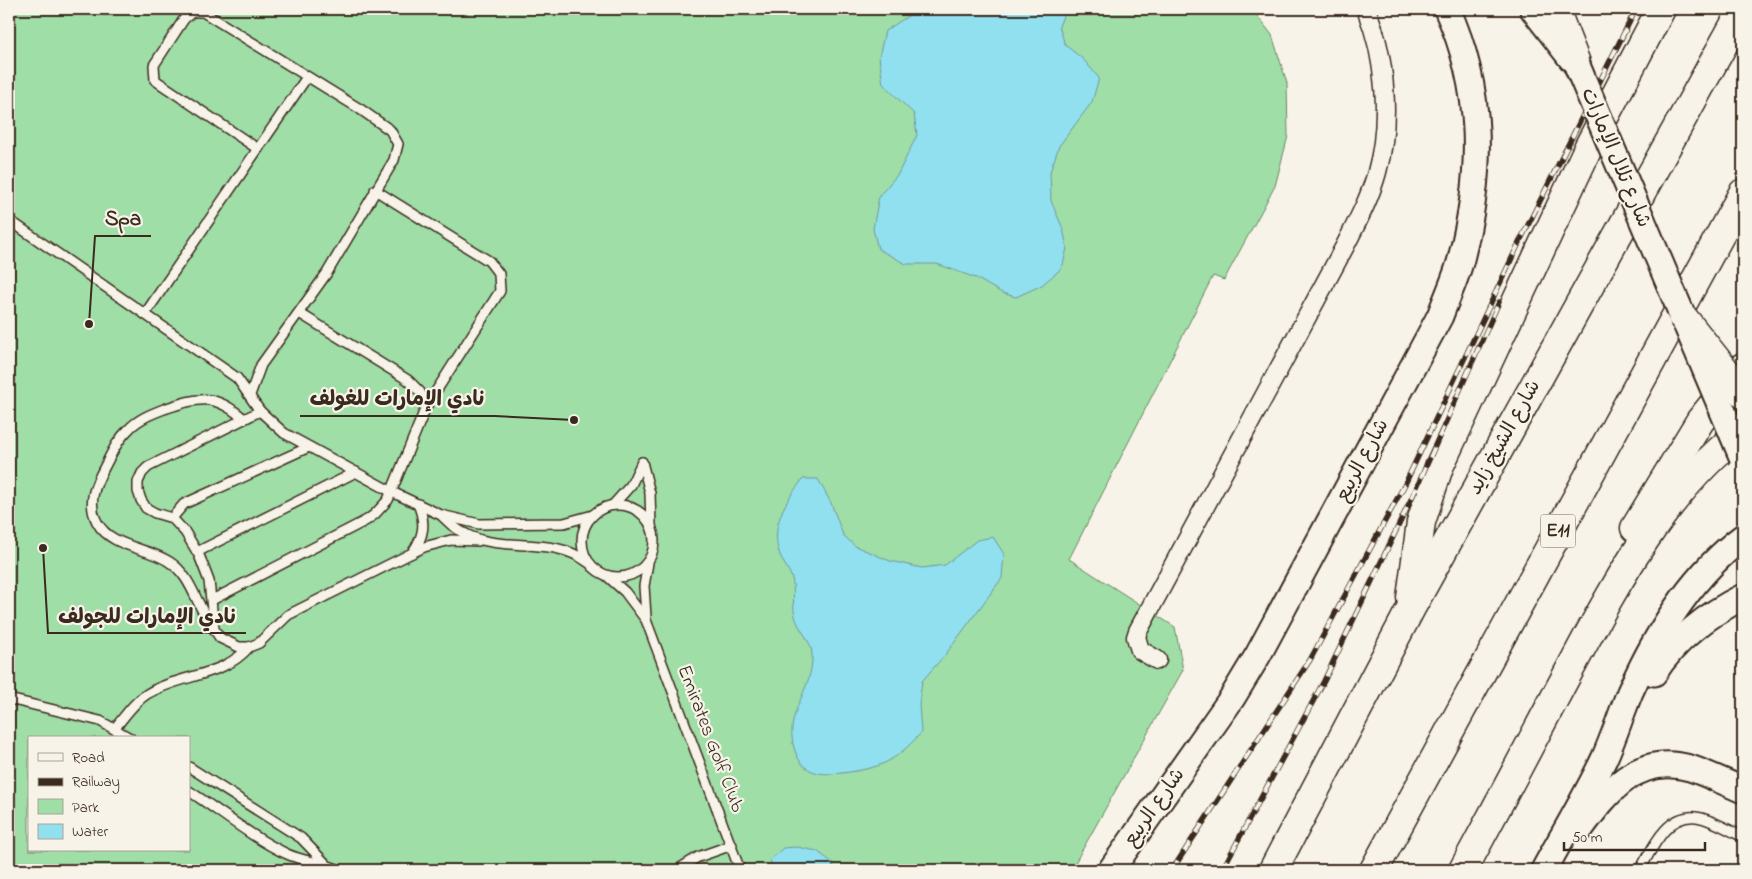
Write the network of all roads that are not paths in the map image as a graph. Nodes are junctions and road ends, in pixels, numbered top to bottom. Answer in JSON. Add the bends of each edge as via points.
{"nodes":[{"id":1,"x":1366,"y":9,"type":"edge"},
{"id":2,"x":1447,"y":9,"type":"edge"},
{"id":3,"x":1465,"y":9,"type":"edge"},
{"id":4,"x":1533,"y":9,"type":"edge"},
{"id":5,"x":1555,"y":9,"type":"edge"},
{"id":6,"x":1661,"y":9,"type":"edge"},
{"id":7,"x":1743,"y":9,"type":"edge"},
{"id":8,"x":1576,"y":63,"type":"junction"},
{"id":9,"x":307,"y":77,"type":"junction"},
{"id":10,"x":1472,"y":83,"type":"junction"},
{"id":11,"x":258,"y":149,"type":"junction"},
{"id":12,"x":375,"y":190,"type":"junction"},
{"id":13,"x":1743,"y":193,"type":"edge"},
{"id":14,"x":9,"y":220,"type":"edge"},
{"id":15,"x":299,"y":313,"type":"junction"},
{"id":16,"x":145,"y":314,"type":"junction"},
{"id":17,"x":1682,"y":316,"type":"junction"},
{"id":18,"x":1743,"y":367,"type":"edge"},
{"id":19,"x":1743,"y":393,"type":"edge"},
{"id":20,"x":250,"y":395,"type":"junction"},
{"id":21,"x":426,"y":407,"type":"junction"},
{"id":22,"x":260,"y":411,"type":"junction"},
{"id":23,"x":244,"y":419,"type":"junction"},
{"id":24,"x":1739,"y":433,"type":"edge"},
{"id":25,"x":309,"y":447,"type":"junction"},
{"id":26,"x":1743,"y":458,"type":"edge"},
{"id":27,"x":356,"y":472,"type":"junction"},
{"id":28,"x":392,"y":492,"type":"junction"},
{"id":29,"x":418,"y":504,"type":"junction"},
{"id":30,"x":613,"y":505,"type":"junction"},
{"id":31,"x":441,"y":515,"type":"junction"},
{"id":32,"x":593,"y":515,"type":"junction"},
{"id":33,"x":172,"y":518,"type":"junction"},
{"id":34,"x":651,"y":526,"type":"junction"},
{"id":35,"x":1743,"y":536,"type":"edge"},
{"id":36,"x":478,"y":540,"type":"junction"},
{"id":37,"x":197,"y":552,"type":"junction"},
{"id":38,"x":412,"y":553,"type":"junction"},
{"id":39,"x":649,"y":560,"type":"junction"},
{"id":40,"x":589,"y":563,"type":"junction"},
{"id":41,"x":607,"y":576,"type":"junction"},
{"id":42,"x":1743,"y":597,"type":"edge"},
{"id":43,"x":212,"y":600,"type":"junction"},
{"id":44,"x":1411,"y":608,"type":"junction"},
{"id":45,"x":1602,"y":610,"type":"junction"},
{"id":46,"x":646,"y":620,"type":"junction"},
{"id":47,"x":214,"y":629,"type":"junction"},
{"id":48,"x":249,"y":647,"type":"junction"},
{"id":49,"x":1157,"y":660,"type":"dead end"},
{"id":50,"x":9,"y":699,"type":"edge"},
{"id":51,"x":1618,"y":727,"type":"junction"},
{"id":52,"x":115,"y":728,"type":"junction"},
{"id":53,"x":127,"y":736,"type":"edge"},
{"id":54,"x":190,"y":768,"type":"edge"},
{"id":55,"x":1743,"y":790,"type":"edge"},
{"id":56,"x":190,"y":792,"type":"edge"},
{"id":57,"x":1743,"y":837,"type":"edge"},
{"id":58,"x":732,"y":845,"type":"junction"},
{"id":59,"x":326,"y":864,"type":"junction"},
{"id":60,"x":339,"y":870,"type":"edge"},
{"id":61,"x":677,"y":870,"type":"edge"},
{"id":62,"x":740,"y":870,"type":"edge"},
{"id":63,"x":1111,"y":870,"type":"edge"},
{"id":64,"x":1273,"y":870,"type":"edge"},
{"id":65,"x":1374,"y":870,"type":"edge"},
{"id":66,"x":1463,"y":870,"type":"edge"},
{"id":67,"x":1544,"y":870,"type":"edge"},
{"id":68,"x":1550,"y":870,"type":"edge"},
{"id":69,"x":1640,"y":870,"type":"edge"}],
"edges":[{"from":1,"to":49,"type":"street","via":[[1379,50],[1384,90],[1384,131],[1377,171],[1364,210],[1138,631],[1136,637],[1140,650]]},
{"from":2,"to":10,"type":"main road","name":"شارع الربيع"},
{"from":3,"to":10,"type":"main road"},
{"from":4,"to":8,"type":"main road","name":"شارع تلال الإمارات"},
{"from":5,"to":8,"type":"highway"},
{"from":6,"to":44,"type":"highway","via":[[1585,154],[1439,467],[1421,522]]},
{"from":7,"to":44,"type":"highway","name":"شارع الشيخ زايد"},
{"from":8,"to":17,"type":"main road","name":"شارع تلال الإمارات","bridge":true},
{"from":9,"to":11,"type":"lane"},
{"from":9,"to":11,"type":"lane","via":[[202,12],[192,12],[184,19],[154,65],[155,80]]},
{"from":9,"to":12,"type":"lane","via":[[360,109],[395,136],[398,151]]},
{"from":10,"to":63,"type":"main road","name":"شارع الربيع","via":[[1477,142],[1473,202],[1460,260],[1440,316],[1258,655],[1232,698]]},
{"from":11,"to":16,"type":"lane"},
{"from":12,"to":15,"type":"lane","via":[[327,273]]},
{"from":12,"to":21,"type":"lane","via":[[489,261],[499,274],[500,291],[496,299]]},
{"from":13,"to":65,"type":"highway","number":"E11"},
{"from":14,"to":16,"type":"lane"},
{"from":15,"to":20,"type":"lane","via":[[261,365]]},
{"from":15,"to":21,"type":"lane","via":[[408,380],[420,392]]},
{"from":16,"to":20,"type":"lane","via":[[237,378]]},
{"from":17,"to":19,"type":"highway","bridge":true},
{"from":17,"to":24,"type":"main road","name":"شارع تلال الإمارات","bridge":true},
{"from":18,"to":45,"type":"highway","via":[[1700,421],[1665,476],[1622,553]]},
{"from":20,"to":22,"type":"lane"},
{"from":21,"to":28,"type":"lane"},
{"from":22,"to":23,"type":"lane"},
{"from":22,"to":25,"type":"lane","via":[[284,432]]},
{"from":23,"to":33,"type":"lane","via":[[148,466],[142,473],[138,491],[146,508]]},
{"from":23,"to":47,"type":"lane","via":[[231,408],[210,399],[187,401],[150,414],[119,441],[92,494],[96,521],[105,532],[116,540],[158,555],[179,570]]},
{"from":24,"to":26,"type":"main road","bridge":true},
{"from":24,"to":45,"type":"highway","via":[[1676,497]]},
{"from":25,"to":27,"type":"lane"},
{"from":25,"to":33,"type":"lane","via":[[184,504]]},
{"from":27,"to":28,"type":"lane"},
{"from":27,"to":37,"type":"lane"},
{"from":28,"to":29,"type":"lane"},
{"from":28,"to":43,"type":"lane","via":[[382,508],[367,520]]},
{"from":29,"to":31,"type":"lane"},
{"from":29,"to":38,"type":"lane","via":[[424,524]]},
{"from":30,"to":32,"type":"lane"},
{"from":30,"to":34,"type":"lane","via":[[636,509]]},
{"from":30,"to":34,"type":"lane","via":[[631,486],[642,462],[650,493]]},
{"from":31,"to":32,"type":"lane","via":[[480,524],[564,523]]},
{"from":31,"to":36,"type":"lane","via":[[464,535]]},
{"from":32,"to":40,"type":"lane","via":[[586,523],[581,543]]},
{"from":33,"to":37,"type":"lane"},
{"from":34,"to":39,"type":"lane","via":[[654,549]]},
{"from":35,"to":51,"type":"main road","via":[[1715,559],[1687,593],[1639,674]]},
{"from":36,"to":38,"type":"lane","via":[[437,543]]},
{"from":36,"to":40,"type":"lane","via":[[563,550]]},
{"from":37,"to":43,"type":"lane","via":[[209,581]]},
{"from":38,"to":48,"type":"lane","via":[[288,615],[263,640]]},
{"from":39,"to":41,"type":"lane","via":[[631,575]]},
{"from":39,"to":46,"type":"lane","via":[[644,586]]},
{"from":40,"to":41,"type":"lane"},
{"from":41,"to":46,"type":"lane","via":[[625,592]]},
{"from":42,"to":51,"type":"main road","via":[[1714,614],[1675,646]]},
{"from":43,"to":47,"type":"lane"},
{"from":44,"to":64,"type":"highway","name":"شارع الشيخ زايد"},
{"from":45,"to":66,"type":"highway"},
{"from":46,"to":58,"type":"lane","name":"Emirates Golf Club"},
{"from":47,"to":48,"type":"lane","via":[[228,644]]},
{"from":48,"to":52,"type":"lane","via":[[232,663],[146,695]]},
{"from":50,"to":52,"type":"lane","via":[[100,721]]},
{"from":51,"to":67,"type":"main road"},
{"from":52,"to":53,"type":"lane"},
{"from":54,"to":59,"type":"lane","via":[[301,838]]},
{"from":55,"to":68,"type":"main road","via":[[1689,768],[1664,766],[1640,771],[1610,791]]},
{"from":56,"to":59,"type":"lane","via":[[277,849],[301,859]]},
{"from":57,"to":69,"type":"lane","via":[[1696,817],[1681,819],[1667,827]]},
{"from":58,"to":61,"type":"lane","via":[[698,857]]},
{"from":58,"to":62,"type":"lane","name":"Emirates Golf Club"},
{"from":59,"to":60,"type":"lane"}]}
